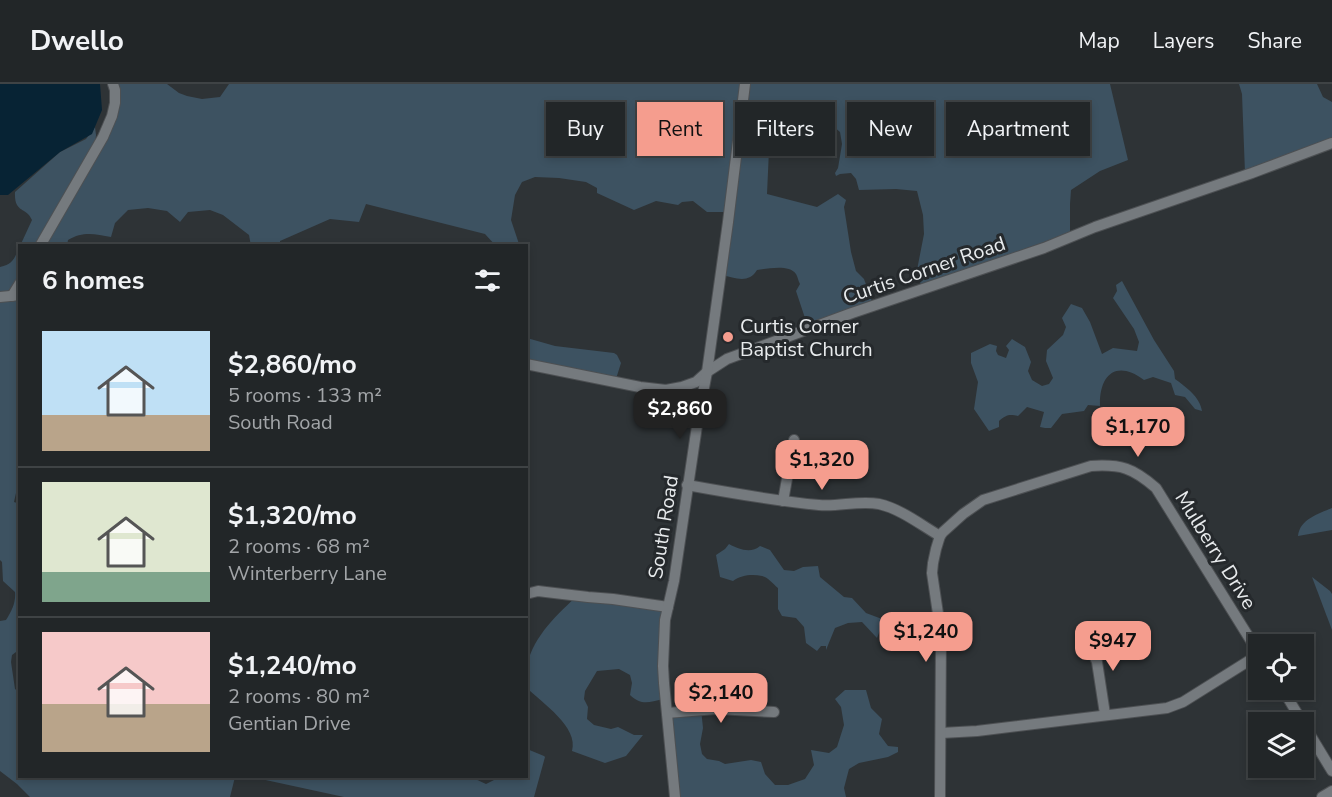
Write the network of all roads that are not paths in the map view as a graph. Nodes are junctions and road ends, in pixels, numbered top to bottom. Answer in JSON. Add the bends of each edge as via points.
{"nodes":[{"id":1,"x":113,"y":84,"type":"edge"},
{"id":2,"x":745,"y":84,"type":"edge"},
{"id":3,"x":1332,"y":143,"type":"edge"},
{"id":4,"x":41,"y":244,"type":"edge"},
{"id":5,"x":16,"y":296,"type":"edge"},
{"id":6,"x":0,"y":297,"type":"edge"},
{"id":7,"x":528,"y":364,"type":"edge"},
{"id":8,"x":707,"y":372,"type":"junction"},
{"id":9,"x":794,"y":440,"type":"dead end"},
{"id":10,"x":687,"y":485,"type":"junction"},
{"id":11,"x":783,"y":501,"type":"junction"},
{"id":12,"x":940,"y":536,"type":"junction"},
{"id":13,"x":528,"y":594,"type":"edge"},
{"id":14,"x":668,"y":607,"type":"junction"},
{"id":15,"x":1248,"y":638,"type":"edge"},
{"id":16,"x":1087,"y":640,"type":"dead end"},
{"id":17,"x":1248,"y":660,"type":"edge"},
{"id":18,"x":1289,"y":700,"type":"edge"},
{"id":19,"x":774,"y":712,"type":"dead end"},
{"id":20,"x":667,"y":713,"type":"junction"},
{"id":21,"x":1105,"y":714,"type":"junction"},
{"id":22,"x":941,"y":733,"type":"junction"},
{"id":23,"x":1332,"y":771,"type":"edge"},
{"id":24,"x":1332,"y":791,"type":"edge"},
{"id":25,"x":675,"y":797,"type":"edge"},
{"id":26,"x":940,"y":797,"type":"edge"},
{"id":27,"x":1322,"y":797,"type":"edge"}],
"edges":[{"from":1,"to":4,"type":"street","via":[[115,103],[103,137]]},
{"from":2,"to":8,"type":"street","name":"South Road"},
{"from":3,"to":8,"type":"street","name":"Curtis Corner Road","via":[[852,313],[727,359]]},
{"from":5,"to":6,"type":"street"},
{"from":7,"to":8,"type":"street","name":"Curtis Corner Road","via":[[666,390],[696,382]]},
{"from":8,"to":10,"type":"street","name":"South Road"},
{"from":9,"to":11,"type":"street"},
{"from":10,"to":11,"type":"street"},
{"from":10,"to":14,"type":"street","name":"South Road"},
{"from":11,"to":12,"type":"street","via":[[823,506],[880,504]]},
{"from":12,"to":15,"type":"street","name":"Mulberry Drive","via":[[984,500],[1091,466],[1126,467],[1156,488]]},
{"from":12,"to":22,"type":"street","via":[[932,573],[941,634]]},
{"from":13,"to":14,"type":"street","via":[[538,591],[613,598]]},
{"from":14,"to":20,"type":"street","name":"South Road","via":[[663,666]]},
{"from":16,"to":21,"type":"street","via":[[1097,662]]},
{"from":17,"to":21,"type":"street","via":[[1167,708]]},
{"from":18,"to":23,"type":"street"},
{"from":19,"to":20,"type":"street","via":[[716,709]]},
{"from":20,"to":25,"type":"street","name":"South Road"},
{"from":21,"to":22,"type":"street"},
{"from":22,"to":26,"type":"street"},
{"from":24,"to":27,"type":"street"}]}
